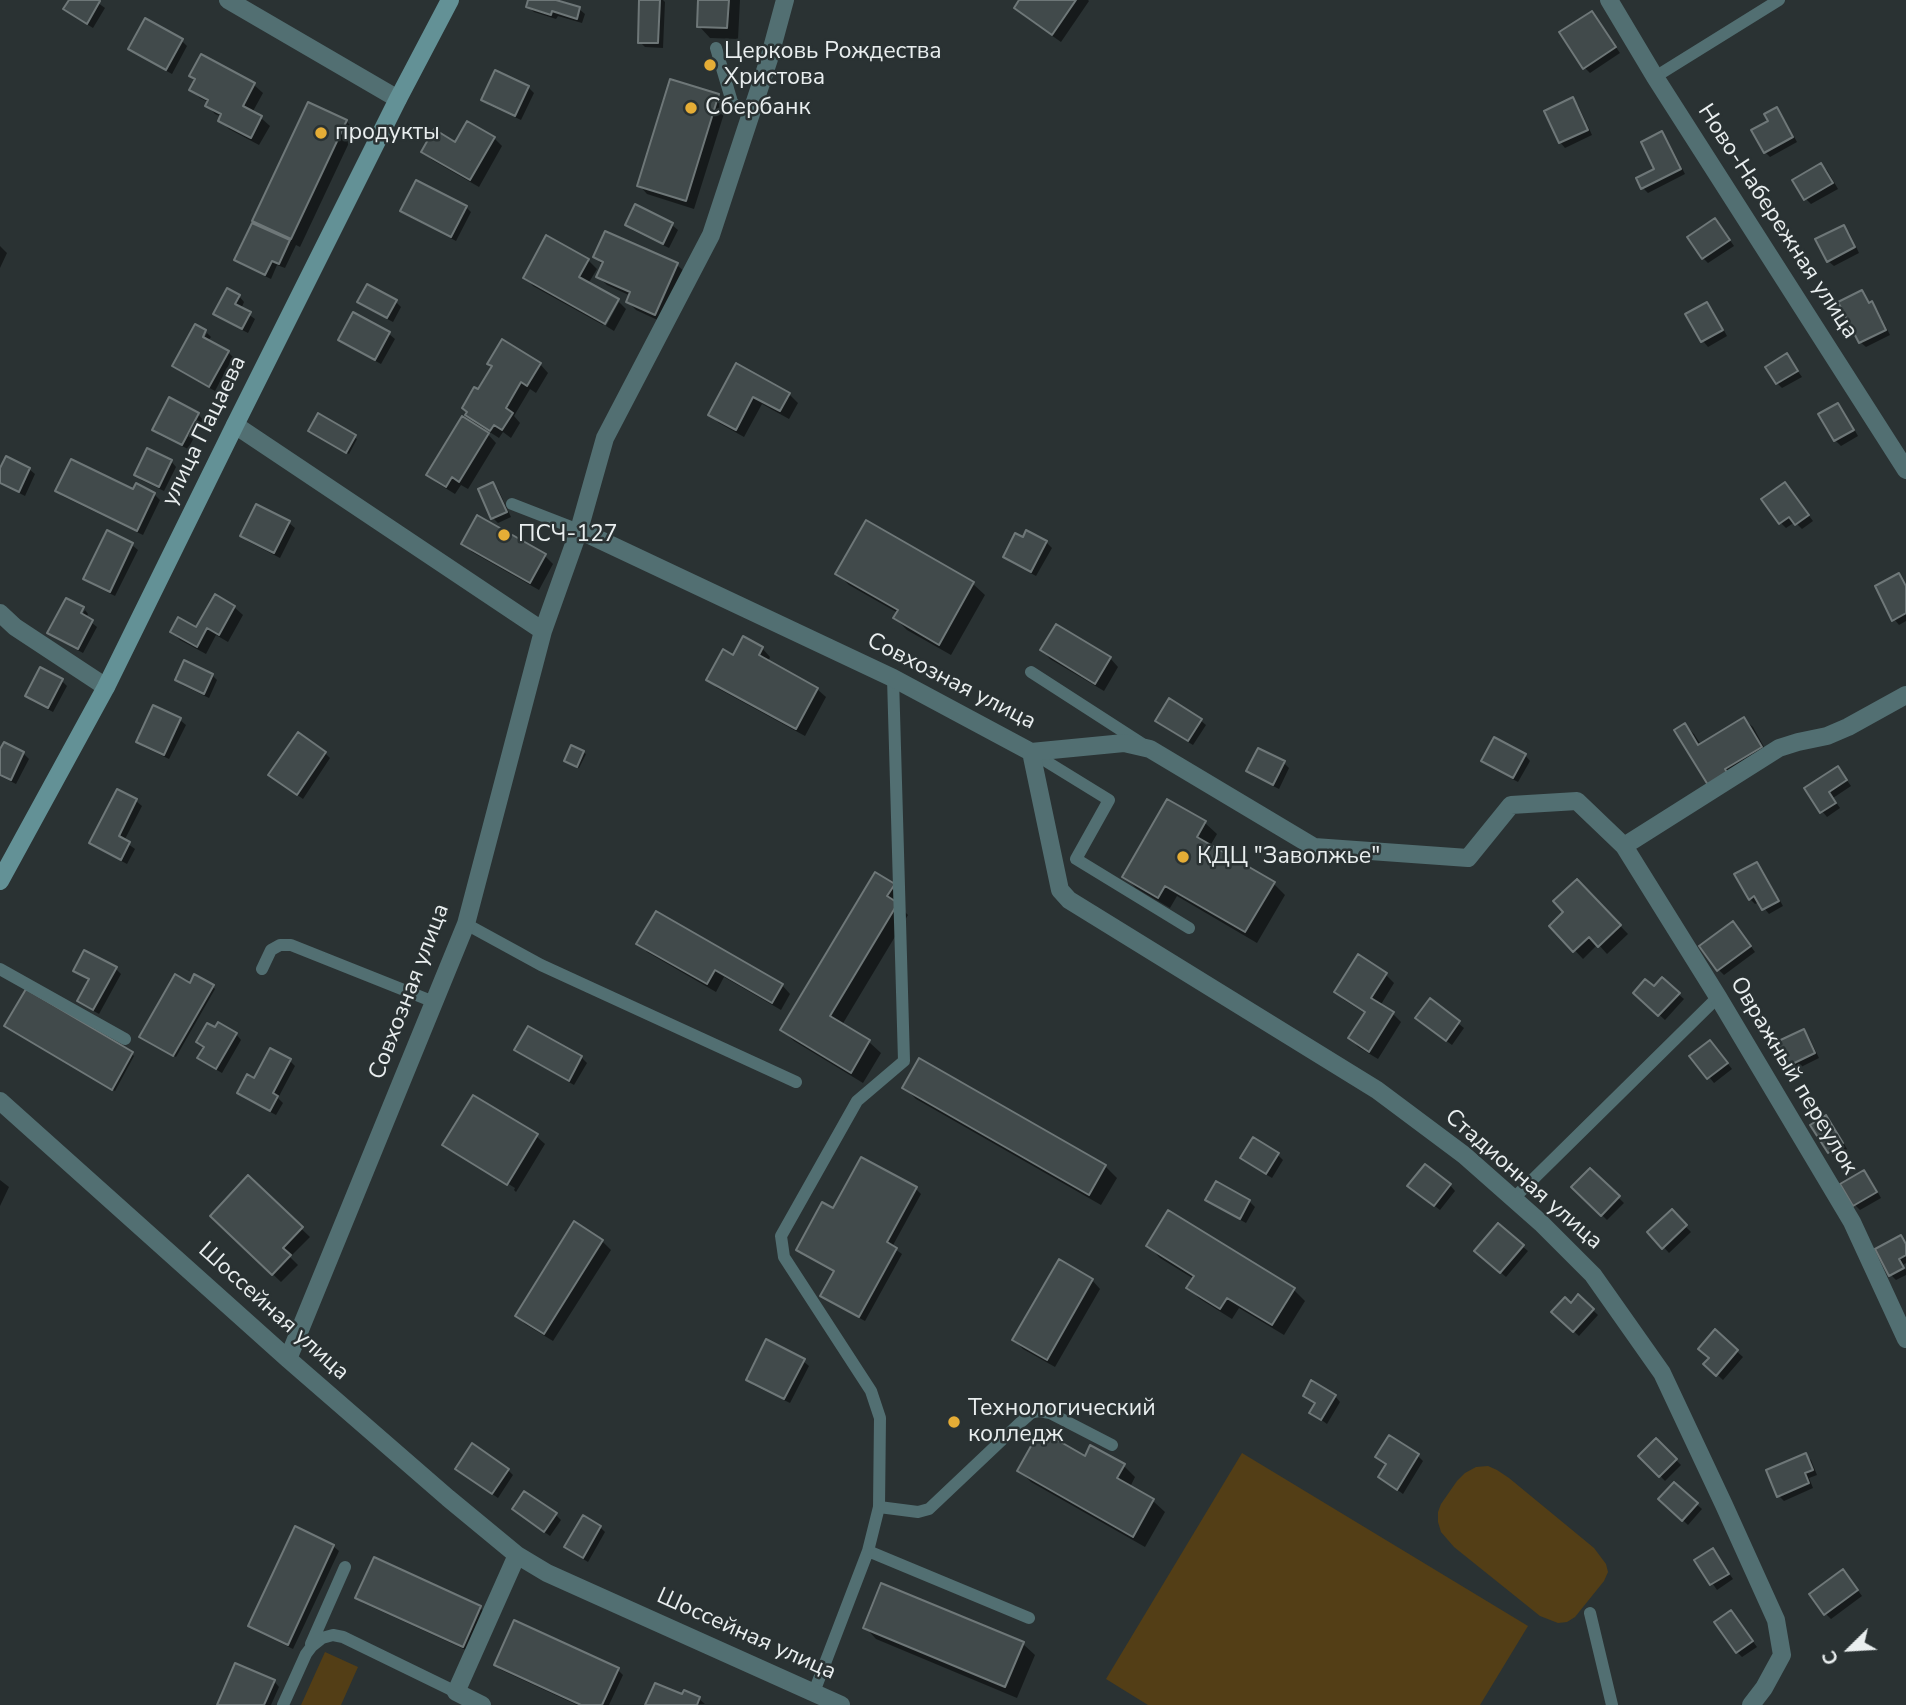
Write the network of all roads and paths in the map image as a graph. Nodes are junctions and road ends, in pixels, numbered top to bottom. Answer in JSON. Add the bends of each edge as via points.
{"nodes":[{"id":1,"x":228,"y":0,"type":"edge"},
{"id":2,"x":450,"y":0,"type":"edge"},
{"id":3,"x":785,"y":0,"type":"edge"},
{"id":4,"x":1609,"y":0,"type":"edge"},
{"id":5,"x":1779,"y":0,"type":"edge"},
{"id":6,"x":716,"y":48,"type":"dead end"},
{"id":7,"x":1655,"y":77,"type":"junction"},
{"id":8,"x":398,"y":99,"type":"junction"},
{"id":9,"x":751,"y":113,"type":"junction"},
{"id":10,"x":235,"y":425,"type":"junction"},
{"id":11,"x":1906,"y":470,"type":"edge"},
{"id":12,"x":512,"y":504,"type":"dead end"},
{"id":13,"x":579,"y":530,"type":"junction"},
{"id":14,"x":0,"y":613,"type":"edge"},
{"id":15,"x":543,"y":631,"type":"junction"},
{"id":16,"x":1031,"y":672,"type":"dead end"},
{"id":17,"x":893,"y":678,"type":"junction"},
{"id":18,"x":106,"y":687,"type":"junction"},
{"id":19,"x":1906,"y":695,"type":"edge"},
{"id":20,"x":1150,"y":749,"type":"junction"},
{"id":21,"x":1031,"y":752,"type":"junction"},
{"id":22,"x":1624,"y":846,"type":"junction"},
{"id":23,"x":1468,"y":858,"type":"joint"},
{"id":24,"x":0,"y":881,"type":"edge"},
{"id":25,"x":466,"y":923,"type":"junction"},
{"id":26,"x":1189,"y":928,"type":"dead end"},
{"id":27,"x":0,"y":969,"type":"edge"},
{"id":28,"x":262,"y":969,"type":"dead end"},
{"id":29,"x":1718,"y":997,"type":"junction"},
{"id":30,"x":434,"y":1002,"type":"junction"},
{"id":31,"x":125,"y":1039,"type":"dead end"},
{"id":32,"x":796,"y":1083,"type":"dead end"},
{"id":33,"x":0,"y":1101,"type":"edge"},
{"id":34,"x":1514,"y":1198,"type":"junction"},
{"id":35,"x":1906,"y":1339,"type":"edge"},
{"id":36,"x":288,"y":1359,"type":"junction"},
{"id":37,"x":1112,"y":1445,"type":"dead end"},
{"id":38,"x":879,"y":1507,"type":"junction"},
{"id":39,"x":868,"y":1551,"type":"junction"},
{"id":40,"x":517,"y":1555,"type":"junction"},
{"id":41,"x":345,"y":1567,"type":"dead end"},
{"id":42,"x":1590,"y":1613,"type":"dead end"},
{"id":43,"x":1029,"y":1618,"type":"dead end"},
{"id":44,"x":306,"y":1654,"type":"junction"},
{"id":45,"x":456,"y":1692,"type":"junction"},
{"id":46,"x":814,"y":1692,"type":"junction"},
{"id":47,"x":284,"y":1705,"type":"edge"},
{"id":48,"x":482,"y":1705,"type":"edge"},
{"id":49,"x":841,"y":1705,"type":"edge"},
{"id":50,"x":1612,"y":1705,"type":"edge"},
{"id":51,"x":1751,"y":1705,"type":"edge"}],
"edges":[{"from":1,"to":8,"type":"street"},
{"from":2,"to":8,"type":"street","name":"улица Пацаева"},
{"from":3,"to":9,"type":"street","name":"Совхозная улица"},
{"from":4,"to":7,"type":"street","name":"Ново-Набережная улица"},
{"from":5,"to":7,"type":"lane"},
{"from":6,"to":9,"type":"lane","via":[[732,102]]},
{"from":7,"to":11,"type":"street","name":"Ново-Набережная улица"},
{"from":8,"to":10,"type":"street","name":"улица Пацаева"},
{"from":9,"to":13,"type":"street","name":"Совхозная улица","via":[[711,235],[606,438]]},
{"from":10,"to":15,"type":"street"},
{"from":10,"to":18,"type":"street","name":"улица Пацаева"},
{"from":12,"to":13,"type":"lane"},
{"from":13,"to":15,"type":"street","name":"Совхозная улица"},
{"from":13,"to":17,"type":"street","name":"Совхозная улица"},
{"from":14,"to":18,"type":"street"},
{"from":15,"to":25,"type":"street","name":"Совхозная улица"},
{"from":16,"to":20,"type":"lane"},
{"from":17,"to":21,"type":"street","name":"Совхозная улица"},
{"from":17,"to":38,"type":"lane","via":[[904,1061],[857,1101],[781,1236],[784,1257],[871,1391],[880,1418]]},
{"from":18,"to":24,"type":"street","name":"улица Пацаева"},
{"from":19,"to":22,"type":"street","via":[[1827,736],[1779,748]]},
{"from":20,"to":21,"type":"street","name":"Совхозная улица","via":[[1124,743]]},
{"from":20,"to":23,"type":"street","name":"Совхозная улица","via":[[1314,847]]},
{"from":21,"to":26,"type":"lane","via":[[1109,800],[1076,859]]},
{"from":21,"to":34,"type":"street","name":"Стадионная улица","via":[[1059,890],[1069,900],[1377,1090]]},
{"from":22,"to":23,"type":"street","name":"Овражный переулок","via":[[1577,801],[1511,805]]},
{"from":22,"to":29,"type":"street","name":"Овражный переулок"},
{"from":25,"to":30,"type":"street","name":"Совхозная улица"},
{"from":25,"to":32,"type":"lane","via":[[541,965]]},
{"from":27,"to":31,"type":"lane"},
{"from":28,"to":30,"type":"lane","via":[[271,950],[291,945]]},
{"from":29,"to":34,"type":"lane"},
{"from":29,"to":35,"type":"street","name":"Овражный переулок","via":[[1852,1223]]},
{"from":30,"to":36,"type":"street","name":"Совхозная улица"},
{"from":33,"to":36,"type":"street","name":"Шоссейная улица"},
{"from":34,"to":51,"type":"street","name":"Стадионная улица","via":[[1593,1275],[1662,1373],[1719,1493],[1776,1620],[1782,1655]]},
{"from":36,"to":40,"type":"street","name":"Шоссейная улица"},
{"from":37,"to":38,"type":"lane","via":[[1050,1413],[1031,1413],[929,1509]]},
{"from":38,"to":39,"type":"lane"},
{"from":39,"to":43,"type":"lane"},
{"from":39,"to":46,"type":"lane"},
{"from":40,"to":45,"type":"street"},
{"from":40,"to":46,"type":"street","name":"Шоссейная улица","via":[[547,1573]]},
{"from":41,"to":44,"type":"lane"},
{"from":42,"to":50,"type":"lane"},
{"from":44,"to":45,"type":"lane","via":[[322,1638],[343,1637]]},
{"from":44,"to":47,"type":"lane"},
{"from":45,"to":48,"type":"street"},
{"from":46,"to":49,"type":"street","name":"Шоссейная улица"}]}
